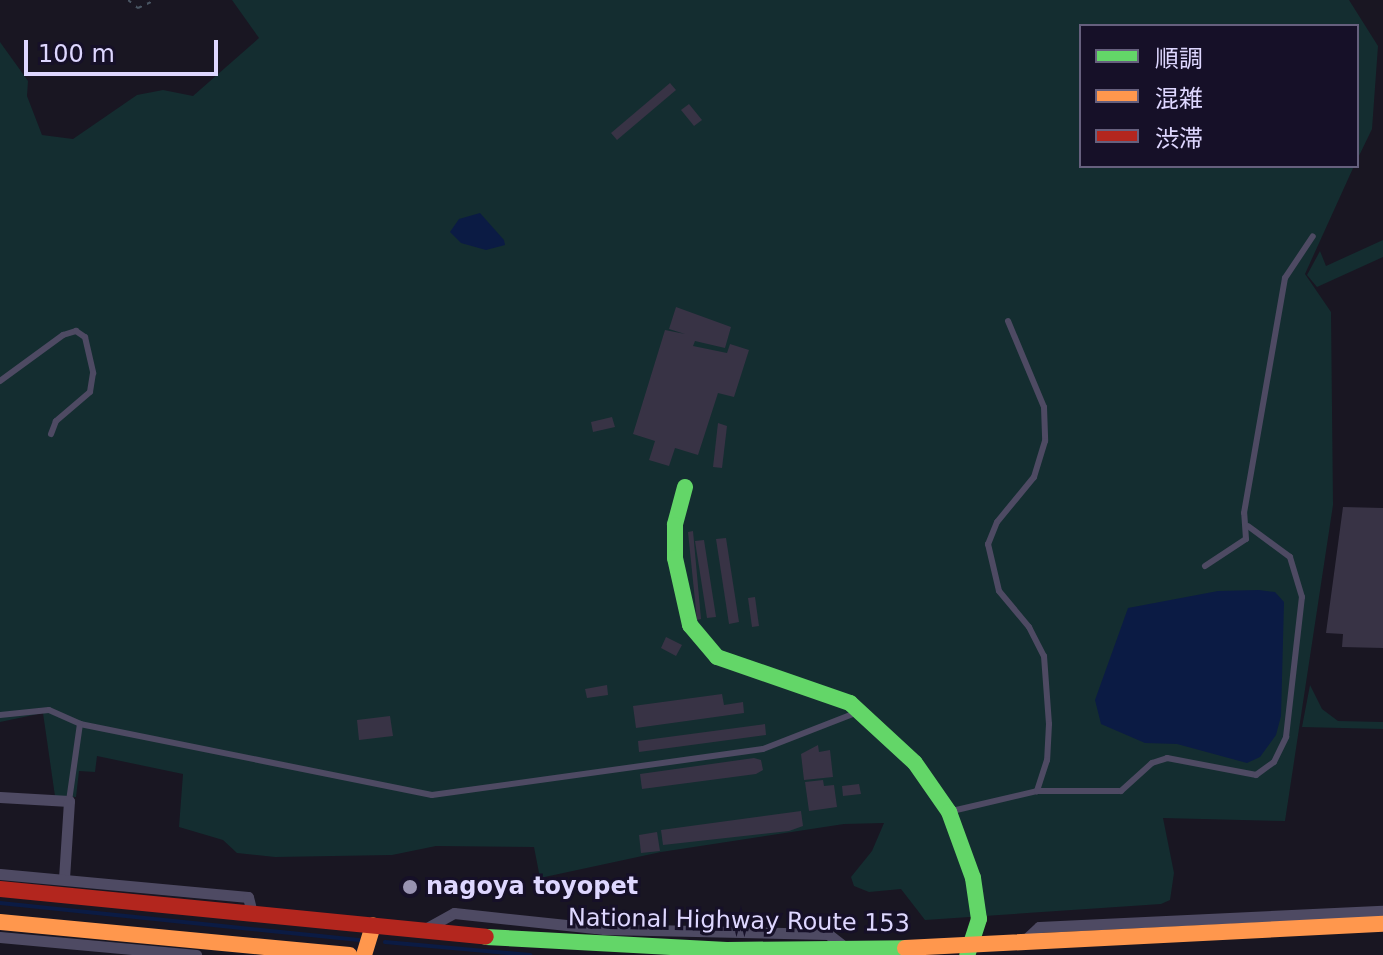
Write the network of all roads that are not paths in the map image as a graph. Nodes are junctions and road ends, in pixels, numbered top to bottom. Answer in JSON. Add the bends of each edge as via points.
{"nodes":[{"id":1,"x":1313,"y":236,"type":"dead end"},
{"id":2,"x":1008,"y":321,"type":"dead end"},
{"id":3,"x":0,"y":381,"type":"edge"},
{"id":4,"x":51,"y":434,"type":"dead end"},
{"id":5,"x":685,"y":487,"type":"dead end"},
{"id":6,"x":1248,"y":526,"type":"junction"},
{"id":7,"x":1205,"y":566,"type":"dead end"},
{"id":8,"x":861,"y":710,"type":"junction"},
{"id":9,"x":0,"y":715,"type":"edge"},
{"id":10,"x":80,"y":724,"type":"junction"},
{"id":11,"x":1037,"y":791,"type":"junction"},
{"id":12,"x":0,"y":797,"type":"edge"},
{"id":13,"x":69,"y":801,"type":"junction"},
{"id":14,"x":949,"y":812,"type":"junction"},
{"id":15,"x":0,"y":874,"type":"edge"},
{"id":16,"x":64,"y":879,"type":"junction"},
{"id":17,"x":0,"y":889,"type":"edge"},
{"id":18,"x":1383,"y":911,"type":"edge"},
{"id":19,"x":252,"y":913,"type":"junction"},
{"id":20,"x":0,"y":922,"type":"edge"},
{"id":21,"x":1284,"y":923,"type":"junction"},
{"id":22,"x":1383,"y":924,"type":"edge"},
{"id":23,"x":373,"y":925,"type":"junction"},
{"id":24,"x":0,"y":937,"type":"edge"},
{"id":25,"x":969,"y":950,"type":"edge"},
{"id":26,"x":196,"y":955,"type":"edge"},
{"id":27,"x":340,"y":955,"type":"edge"},
{"id":28,"x":349,"y":955,"type":"edge"},
{"id":29,"x":364,"y":955,"type":"edge"}],
"edges":[{"from":1,"to":6,"type":"lane","via":[[1285,278],[1244,513]]},
{"from":2,"to":11,"type":"lane","via":[[1044,407],[1045,441],[1034,477],[997,522],[988,544],[999,591],[1029,627],[1044,656],[1049,724]]},
{"from":3,"to":4,"type":"lane","via":[[63,335],[76,331],[85,337],[93,373],[90,392],[56,421]]},
{"from":5,"to":8,"type":"main road","via":[[675,525],[675,558],[680,599],[701,641],[717,657],[740,667],[836,695]]},
{"from":6,"to":7,"type":"lane","via":[[1246,539],[1235,550]]},
{"from":6,"to":11,"type":"lane","via":[[1290,557],[1302,597],[1286,737],[1274,762],[1256,775],[1167,758],[1152,763],[1121,791]]},
{"from":8,"to":10,"type":"lane","via":[[786,745],[432,795]]},
{"from":8,"to":14,"type":"main road","via":[[915,763]]},
{"from":9,"to":10,"type":"lane","via":[[41,709]]},
{"from":10,"to":13,"type":"lane"},
{"from":11,"to":14,"type":"lane"},
{"from":12,"to":13,"type":"street"},
{"from":13,"to":16,"type":"street"},
{"from":14,"to":25,"type":"main road","via":[[973,878],[979,919]]},
{"from":15,"to":16,"type":"street"},
{"from":16,"to":19,"type":"street","via":[[248,897]]},
{"from":17,"to":19,"type":"main road","name":"National Highway Route 153"},
{"from":18,"to":21,"type":"street"},
{"from":19,"to":23,"type":"main road","name":"National Highway Route 153"},
{"from":20,"to":27,"type":"main road"},
{"from":21,"to":22,"type":"main road","name":"National Highway Route 153"},
{"from":21,"to":25,"type":"main road","name":"National Highway Route 153"},
{"from":23,"to":25,"type":"main road","name":"National Highway Route 153","via":[[848,950]]},
{"from":23,"to":29,"type":"main road"},
{"from":24,"to":26,"type":"street"},
{"from":27,"to":28,"type":"main road"}]}
